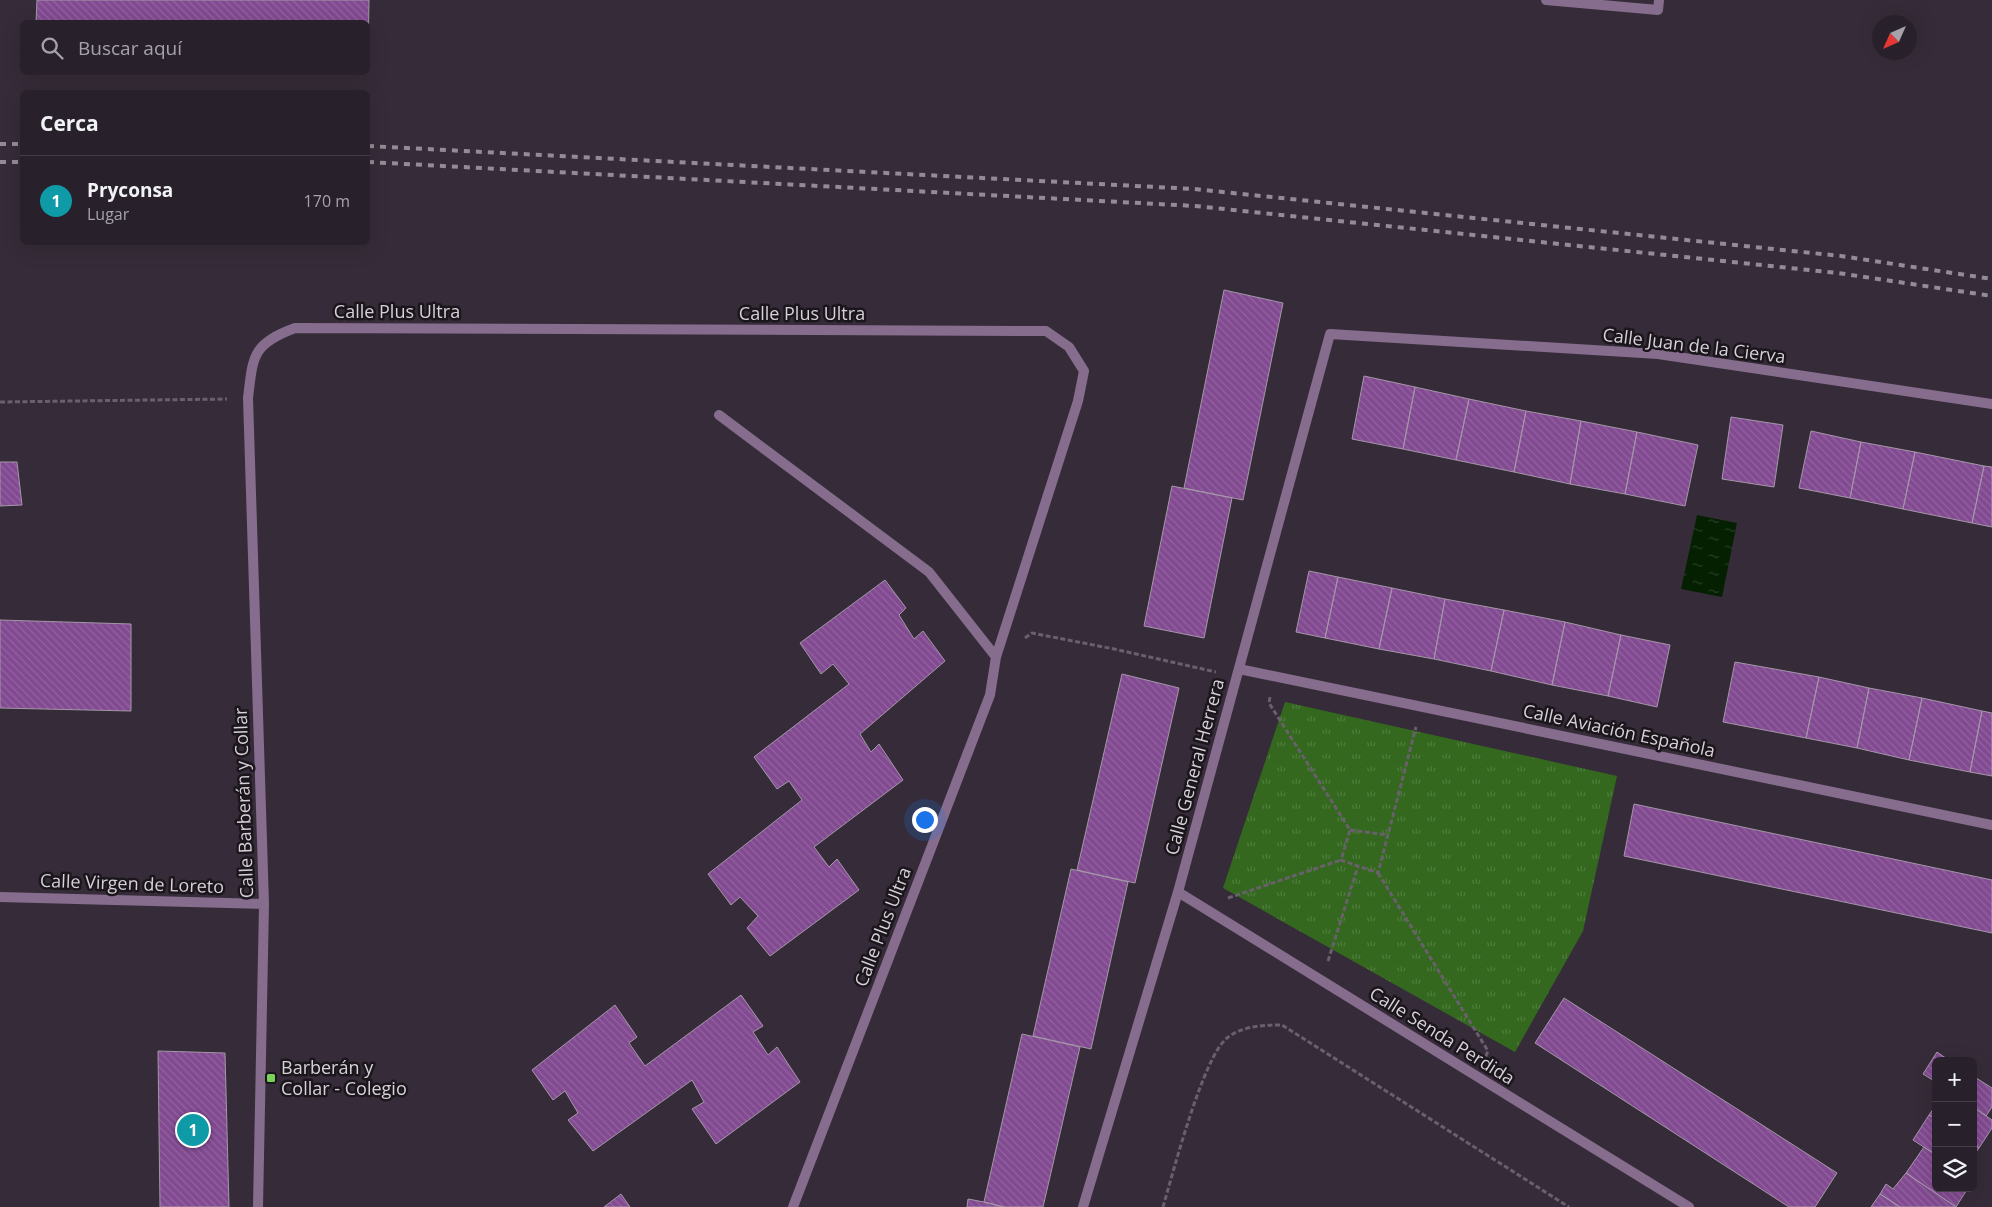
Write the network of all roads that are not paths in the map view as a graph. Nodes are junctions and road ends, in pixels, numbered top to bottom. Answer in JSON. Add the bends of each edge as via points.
{"nodes":[{"id":1,"x":1546,"y":0,"type":"edge"},
{"id":2,"x":1659,"y":0,"type":"edge"},
{"id":3,"x":1330,"y":334,"type":"joint"},
{"id":4,"x":248,"y":398,"type":"joint"},
{"id":5,"x":1992,"y":404,"type":"edge"},
{"id":6,"x":719,"y":415,"type":"dead end"},
{"id":7,"x":996,"y":658,"type":"junction"},
{"id":8,"x":1237,"y":673,"type":"junction"},
{"id":9,"x":1992,"y":825,"type":"edge"},
{"id":10,"x":1178,"y":892,"type":"junction"},
{"id":11,"x":0,"y":897,"type":"edge"},
{"id":12,"x":264,"y":904,"type":"junction"},
{"id":13,"x":258,"y":1207,"type":"edge"},
{"id":14,"x":793,"y":1207,"type":"edge"},
{"id":15,"x":1083,"y":1207,"type":"edge"},
{"id":16,"x":1689,"y":1207,"type":"edge"}],
"edges":[{"from":1,"to":2,"type":"street","via":[[1658,10]]},
{"from":3,"to":5,"type":"street","name":"Calle Juan de la Cierva","via":[[1658,354]]},
{"from":3,"to":8,"type":"street","name":"Calle General Herrera"},
{"from":4,"to":7,"type":"street","name":"Calle Plus Ultra","via":[[252,361],[260,347],[276,335],[295,328],[1046,331],[1070,347],[1084,371],[1078,401]]},
{"from":4,"to":12,"type":"street","name":"Calle Barberán y Collar"},
{"from":6,"to":7,"type":"street","via":[[929,572]]},
{"from":7,"to":14,"type":"street","name":"Calle Plus Ultra","via":[[990,695]]},
{"from":8,"to":9,"type":"street","name":"Calle Aviación Española","via":[[1275,677]]},
{"from":8,"to":10,"type":"street","name":"Calle General Herrera"},
{"from":10,"to":15,"type":"street","name":"Calle General Herrera"},
{"from":10,"to":16,"type":"street","name":"Calle Senda Perdida"},
{"from":11,"to":12,"type":"street","name":"Calle Virgen de Loreto"},
{"from":12,"to":13,"type":"street","name":"Calle Barberán y Collar"}]}
